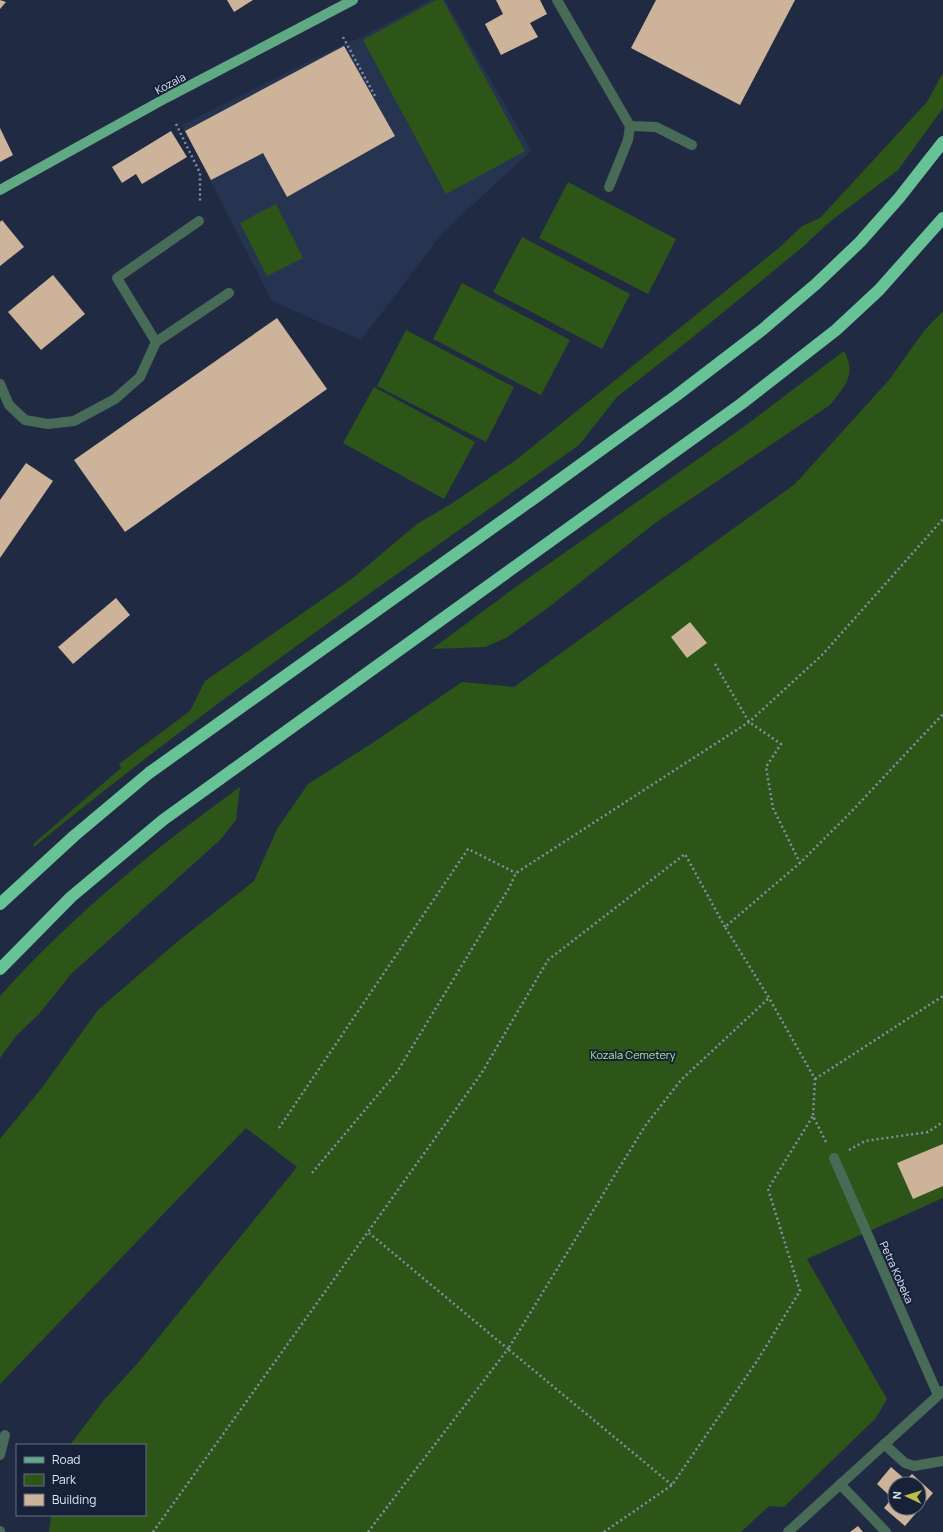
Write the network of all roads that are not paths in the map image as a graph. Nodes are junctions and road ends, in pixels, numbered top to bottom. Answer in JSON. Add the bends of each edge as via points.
{"nodes":[{"id":1,"x":353,"y":0,"type":"edge"},
{"id":2,"x":557,"y":0,"type":"edge"},
{"id":3,"x":630,"y":126,"type":"junction"},
{"id":4,"x":943,"y":142,"type":"edge"},
{"id":5,"x":692,"y":145,"type":"dead end"},
{"id":6,"x":609,"y":187,"type":"dead end"},
{"id":7,"x":0,"y":190,"type":"edge"},
{"id":8,"x":943,"y":218,"type":"edge"},
{"id":9,"x":199,"y":221,"type":"road end"},
{"id":10,"x":229,"y":292,"type":"dead end"},
{"id":11,"x":156,"y":342,"type":"junction"},
{"id":12,"x":0,"y":384,"type":"edge"},
{"id":13,"x":0,"y":904,"type":"edge"},
{"id":14,"x":0,"y":969,"type":"edge"},
{"id":15,"x":834,"y":1158,"type":"road end"},
{"id":16,"x":940,"y":1393,"type":"edge"},
{"id":17,"x":5,"y":1435,"type":"dead end"},
{"id":18,"x":884,"y":1444,"type":"junction"},
{"id":19,"x":0,"y":1455,"type":"edge"},
{"id":20,"x":943,"y":1461,"type":"edge"},
{"id":21,"x":840,"y":1484,"type":"junction"},
{"id":22,"x":788,"y":1532,"type":"edge"},
{"id":23,"x":886,"y":1532,"type":"edge"}],
"edges":[{"from":1,"to":7,"type":"main road","name":"Kozala","via":[[166,98]]},
{"from":2,"to":3,"type":"street"},
{"from":3,"to":5,"type":"street","via":[[656,127]]},
{"from":3,"to":6,"type":"street","via":[[628,140]]},
{"from":4,"to":13,"type":"highway","via":[[860,242],[762,330],[677,395],[149,773],[74,836]]},
{"from":8,"to":14,"type":"highway","via":[[879,290],[836,330],[741,404],[260,748],[157,825],[71,898]]},
{"from":9,"to":11,"type":"street","via":[[117,278]]},
{"from":10,"to":11,"type":"street"},
{"from":11,"to":12,"type":"street","via":[[140,377],[115,399],[74,421],[48,424],[25,420],[10,405]]},
{"from":15,"to":16,"type":"street","name":"Petra Kobeka"},
{"from":16,"to":18,"type":"street","name":"Petra Kobeka"},
{"from":17,"to":19,"type":"street"},
{"from":18,"to":20,"type":"street","via":[[904,1463],[914,1466]]},
{"from":18,"to":21,"type":"street","name":"Petra Kobeka"},
{"from":21,"to":22,"type":"street","name":"Petra Kobeka"},
{"from":21,"to":23,"type":"street"}]}
